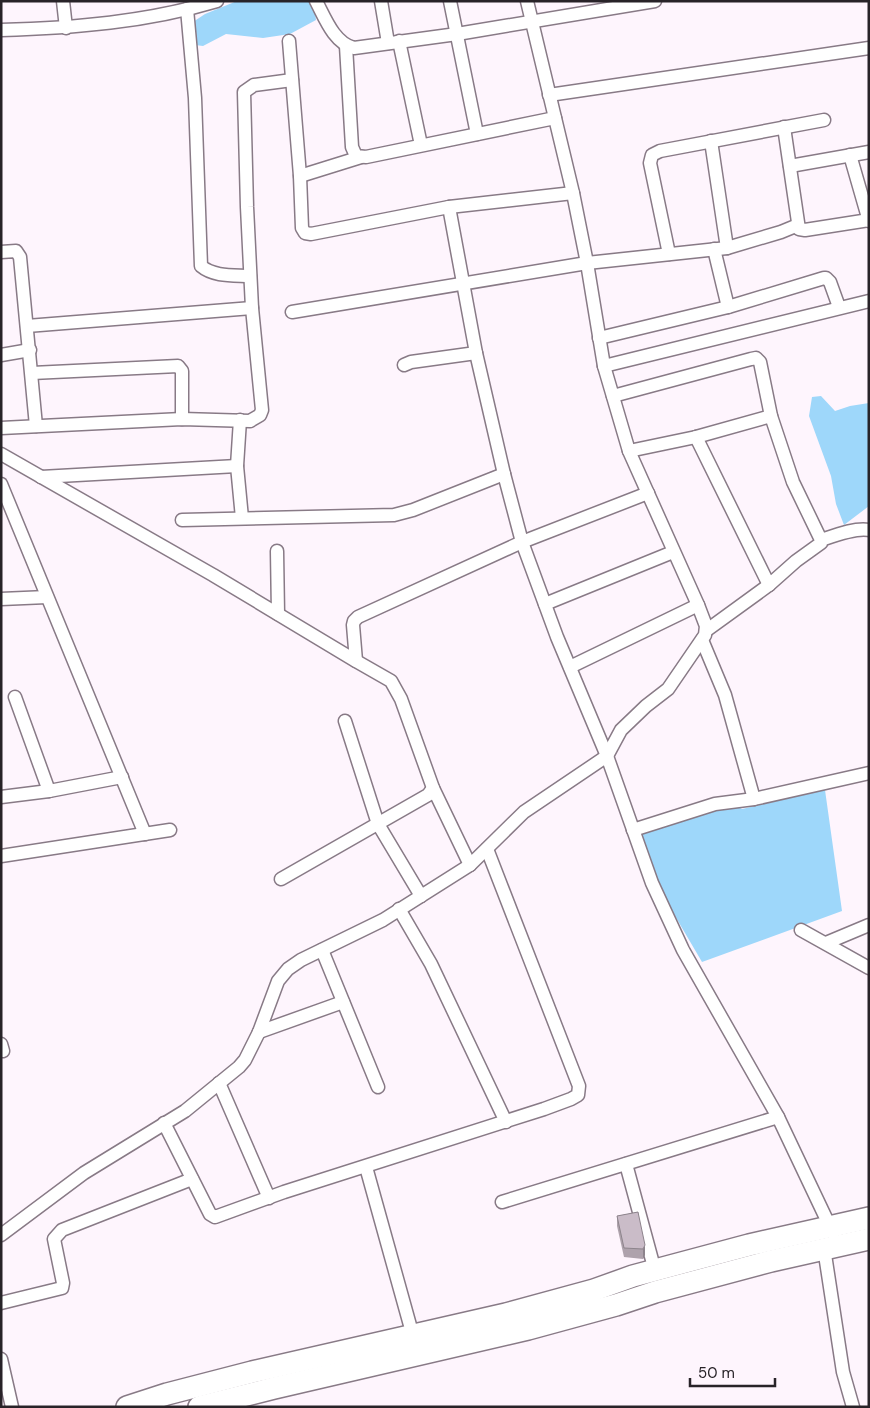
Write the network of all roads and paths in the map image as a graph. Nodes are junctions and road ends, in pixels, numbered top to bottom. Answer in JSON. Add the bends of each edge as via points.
{"nodes":[{"id":1,"x":63,"y":1,"type":"edge"},
{"id":2,"x":217,"y":1,"type":"edge"},
{"id":3,"x":316,"y":1,"type":"edge"},
{"id":4,"x":382,"y":1,"type":"edge"},
{"id":5,"x":450,"y":1,"type":"edge"},
{"id":6,"x":527,"y":1,"type":"edge"},
{"id":7,"x":655,"y":1,"type":"edge"},
{"id":8,"x":187,"y":9,"type":"junction"},
{"id":9,"x":531,"y":21,"type":"junction"},
{"id":10,"x":66,"y":28,"type":"junction"},
{"id":11,"x":1,"y":30,"type":"edge"},
{"id":12,"x":457,"y":34,"type":"junction"},
{"id":13,"x":289,"y":41,"type":"dead end"},
{"id":14,"x":394,"y":42,"type":"junction"},
{"id":15,"x":346,"y":46,"type":"junction"},
{"id":16,"x":869,"y":48,"type":"edge"},
{"id":17,"x":292,"y":80,"type":"junction"},
{"id":18,"x":549,"y":95,"type":"junction"},
{"id":19,"x":554,"y":118,"type":"junction"},
{"id":20,"x":824,"y":120,"type":"dead end"},
{"id":21,"x":784,"y":127,"type":"junction"},
{"id":22,"x":476,"y":134,"type":"junction"},
{"id":23,"x":711,"y":140,"type":"junction"},
{"id":24,"x":421,"y":145,"type":"junction"},
{"id":25,"x":869,"y":152,"type":"edge"},
{"id":26,"x":850,"y":155,"type":"junction"},
{"id":27,"x":361,"y":157,"type":"junction"},
{"id":28,"x":790,"y":166,"type":"junction"},
{"id":29,"x":300,"y":176,"type":"junction"},
{"id":30,"x":573,"y":194,"type":"junction"},
{"id":31,"x":449,"y":207,"type":"junction"},
{"id":32,"x":869,"y":220,"type":"edge"},
{"id":33,"x":798,"y":225,"type":"junction"},
{"id":34,"x":720,"y":248,"type":"junction"},
{"id":35,"x":1,"y":252,"type":"edge"},
{"id":36,"x":669,"y":254,"type":"junction"},
{"id":37,"x":587,"y":264,"type":"junction"},
{"id":38,"x":250,"y":276,"type":"junction"},
{"id":39,"x":464,"y":284,"type":"junction"},
{"id":40,"x":869,"y":301,"type":"edge"},
{"id":41,"x":728,"y":307,"type":"junction"},
{"id":42,"x":252,"y":308,"type":"junction"},
{"id":43,"x":839,"y":308,"type":"junction"},
{"id":44,"x":292,"y":312,"type":"dead end"},
{"id":45,"x":27,"y":326,"type":"junction"},
{"id":46,"x":599,"y":338,"type":"junction"},
{"id":47,"x":30,"y":350,"type":"junction"},
{"id":48,"x":476,"y":353,"type":"junction"},
{"id":49,"x":1,"y":356,"type":"edge"},
{"id":50,"x":404,"y":366,"type":"dead end"},
{"id":51,"x":604,"y":366,"type":"junction"},
{"id":52,"x":32,"y":373,"type":"junction"},
{"id":53,"x":613,"y":396,"type":"junction"},
{"id":54,"x":771,"y":416,"type":"junction"},
{"id":55,"x":182,"y":419,"type":"junction"},
{"id":56,"x":240,"y":420,"type":"junction"},
{"id":57,"x":36,"y":426,"type":"junction"},
{"id":58,"x":1,"y":428,"type":"edge"},
{"id":59,"x":696,"y":437,"type":"junction"},
{"id":60,"x":629,"y":451,"type":"junction"},
{"id":61,"x":1,"y":454,"type":"edge"},
{"id":62,"x":237,"y":466,"type":"junction"},
{"id":63,"x":504,"y":474,"type":"junction"},
{"id":64,"x":41,"y":477,"type":"junction"},
{"id":65,"x":3,"y":493,"type":"edge"},
{"id":66,"x":648,"y":493,"type":"junction"},
{"id":67,"x":242,"y":518,"type":"junction"},
{"id":68,"x":182,"y":520,"type":"dead end"},
{"id":69,"x":869,"y":530,"type":"edge"},
{"id":70,"x":821,"y":540,"type":"junction"},
{"id":71,"x":522,"y":542,"type":"junction"},
{"id":72,"x":277,"y":551,"type":"dead end"},
{"id":73,"x":673,"y":552,"type":"junction"},
{"id":74,"x":769,"y":585,"type":"junction"},
{"id":75,"x":47,"y":597,"type":"junction"},
{"id":76,"x":1,"y":599,"type":"edge"},
{"id":77,"x":545,"y":604,"type":"junction"},
{"id":78,"x":698,"y":605,"type":"junction"},
{"id":79,"x":278,"y":614,"type":"junction"},
{"id":80,"x":704,"y":635,"type":"junction"},
{"id":81,"x":356,"y":661,"type":"junction"},
{"id":82,"x":570,"y":666,"type":"junction"},
{"id":83,"x":15,"y":697,"type":"dead end"},
{"id":84,"x":344,"y":721,"type":"dead end"},
{"id":85,"x":607,"y":756,"type":"junction"},
{"id":86,"x":869,"y":773,"type":"edge"},
{"id":87,"x":122,"y":777,"type":"junction"},
{"id":88,"x":433,"y":788,"type":"junction"},
{"id":89,"x":49,"y":791,"type":"junction"},
{"id":90,"x":1,"y":797,"type":"edge"},
{"id":91,"x":754,"y":799,"type":"junction"},
{"id":92,"x":378,"y":824,"type":"junction"},
{"id":93,"x":170,"y":830,"type":"dead end"},
{"id":94,"x":633,"y":830,"type":"junction"},
{"id":95,"x":145,"y":834,"type":"junction"},
{"id":96,"x":487,"y":849,"type":"junction"},
{"id":97,"x":1,"y":856,"type":"edge"},
{"id":98,"x":470,"y":865,"type":"junction"},
{"id":99,"x":280,"y":879,"type":"dead end"},
{"id":100,"x":421,"y":896,"type":"junction"},
{"id":101,"x":399,"y":909,"type":"junction"},
{"id":102,"x":869,"y":925,"type":"edge"},
{"id":103,"x":801,"y":930,"type":"dead end"},
{"id":104,"x":826,"y":943,"type":"junction"},
{"id":105,"x":322,"y":950,"type":"junction"},
{"id":106,"x":869,"y":968,"type":"edge"},
{"id":107,"x":343,"y":1002,"type":"junction"},
{"id":108,"x":260,"y":1032,"type":"junction"},
{"id":109,"x":219,"y":1083,"type":"junction"},
{"id":110,"x":378,"y":1087,"type":"dead end"},
{"id":111,"x":778,"y":1117,"type":"junction"},
{"id":112,"x":506,"y":1122,"type":"junction"},
{"id":113,"x":164,"y":1123,"type":"junction"},
{"id":114,"x":626,"y":1164,"type":"junction"},
{"id":115,"x":366,"y":1167,"type":"junction"},
{"id":116,"x":192,"y":1179,"type":"junction"},
{"id":117,"x":269,"y":1198,"type":"junction"},
{"id":118,"x":502,"y":1202,"type":"dead end"},
{"id":119,"x":869,"y":1218,"type":"edge"},
{"id":120,"x":1,"y":1235,"type":"edge"},
{"id":121,"x":869,"y":1239,"type":"edge"},
{"id":122,"x":831,"y":1240,"type":"junction"},
{"id":123,"x":655,"y":1271,"type":"junction"},
{"id":124,"x":1,"y":1303,"type":"edge"},
{"id":125,"x":413,"y":1336,"type":"junction"},
{"id":126,"x":1,"y":1359,"type":"edge"},
{"id":127,"x":208,"y":1400,"type":"edge"},
{"id":128,"x":12,"y":1407,"type":"edge"},
{"id":129,"x":127,"y":1407,"type":"edge"},
{"id":130,"x":853,"y":1407,"type":"edge"}],
"edges":[{"from":1,"to":10,"type":"street"},
{"from":2,"to":8,"type":"street"},
{"from":3,"to":15,"type":"street","via":[[328,24]]},
{"from":4,"to":14,"type":"street"},
{"from":5,"to":12,"type":"street"},
{"from":6,"to":9,"type":"street"},
{"from":7,"to":9,"type":"street"},
{"from":8,"to":10,"type":"street"},
{"from":8,"to":38,"type":"street","via":[[195,98],[201,266],[220,274]]},
{"from":9,"to":12,"type":"street"},
{"from":9,"to":18,"type":"street"},
{"from":10,"to":11,"type":"street"},
{"from":12,"to":14,"type":"street"},
{"from":12,"to":22,"type":"street"},
{"from":13,"to":17,"type":"street"},
{"from":14,"to":15,"type":"street","via":[[354,48]]},
{"from":14,"to":24,"type":"street"},
{"from":15,"to":27,"type":"street","via":[[352,148]]},
{"from":16,"to":18,"type":"street"},
{"from":17,"to":29,"type":"street"},
{"from":17,"to":38,"type":"street","via":[[254,85],[244,92]]},
{"from":18,"to":19,"type":"street"},
{"from":19,"to":22,"type":"street"},
{"from":19,"to":30,"type":"street"},
{"from":20,"to":21,"type":"street"},
{"from":21,"to":23,"type":"street"},
{"from":21,"to":28,"type":"street"},
{"from":22,"to":24,"type":"street"},
{"from":23,"to":34,"type":"street"},
{"from":23,"to":36,"type":"street","via":[[660,151],[650,159]]},
{"from":24,"to":27,"type":"street"},
{"from":25,"to":26,"type":"street"},
{"from":26,"to":28,"type":"street"},
{"from":26,"to":32,"type":"street"},
{"from":27,"to":29,"type":"street"},
{"from":28,"to":33,"type":"street"},
{"from":29,"to":31,"type":"street","via":[[302,228],[305,233]]},
{"from":30,"to":31,"type":"street"},
{"from":30,"to":37,"type":"street"},
{"from":31,"to":39,"type":"street"},
{"from":32,"to":33,"type":"street","via":[[805,230],[799,229]]},
{"from":33,"to":34,"type":"street"},
{"from":34,"to":36,"type":"street"},
{"from":34,"to":41,"type":"street"},
{"from":35,"to":45,"type":"street","via":[[16,251],[20,257]]},
{"from":36,"to":37,"type":"street"},
{"from":37,"to":39,"type":"street"},
{"from":37,"to":46,"type":"street"},
{"from":38,"to":42,"type":"street"},
{"from":39,"to":44,"type":"street"},
{"from":39,"to":48,"type":"street"},
{"from":40,"to":43,"type":"street"},
{"from":41,"to":43,"type":"street","via":[[826,278]]},
{"from":41,"to":46,"type":"street"},
{"from":42,"to":45,"type":"street"},
{"from":42,"to":56,"type":"street","via":[[262,410],[255,419]]},
{"from":43,"to":51,"type":"street"},
{"from":45,"to":47,"type":"street"},
{"from":46,"to":51,"type":"street"},
{"from":47,"to":49,"type":"street"},
{"from":47,"to":52,"type":"street"},
{"from":48,"to":50,"type":"street","via":[[411,362]]},
{"from":48,"to":63,"type":"street"},
{"from":51,"to":53,"type":"street"},
{"from":52,"to":55,"type":"street","via":[[178,366],[182,371]]},
{"from":52,"to":57,"type":"street"},
{"from":53,"to":54,"type":"street","via":[[756,358],[760,362]]},
{"from":53,"to":60,"type":"street"},
{"from":54,"to":59,"type":"street"},
{"from":54,"to":70,"type":"street","via":[[793,482]]},
{"from":55,"to":56,"type":"street"},
{"from":55,"to":57,"type":"street"},
{"from":56,"to":62,"type":"street"},
{"from":57,"to":58,"type":"street"},
{"from":59,"to":60,"type":"street"},
{"from":59,"to":74,"type":"street"},
{"from":60,"to":66,"type":"street"},
{"from":61,"to":64,"type":"street"},
{"from":62,"to":64,"type":"street"},
{"from":62,"to":67,"type":"street"},
{"from":63,"to":67,"type":"street","via":[[394,515]]},
{"from":63,"to":71,"type":"street"},
{"from":64,"to":79,"type":"street"},
{"from":65,"to":75,"type":"street"},
{"from":66,"to":71,"type":"street"},
{"from":66,"to":73,"type":"street"},
{"from":67,"to":68,"type":"street"},
{"from":69,"to":70,"type":"street"},
{"from":70,"to":74,"type":"street","via":[[818,546]]},
{"from":71,"to":77,"type":"street"},
{"from":71,"to":81,"type":"street","via":[[358,617],[353,625]]},
{"from":72,"to":79,"type":"street"},
{"from":73,"to":77,"type":"street"},
{"from":73,"to":78,"type":"street"},
{"from":74,"to":80,"type":"street"},
{"from":75,"to":76,"type":"street"},
{"from":75,"to":87,"type":"street"},
{"from":77,"to":82,"type":"street"},
{"from":78,"to":80,"type":"street"},
{"from":78,"to":82,"type":"street"},
{"from":79,"to":81,"type":"street"},
{"from":80,"to":85,"type":"street","via":[[668,690],[621,730]]},
{"from":80,"to":91,"type":"street","via":[[725,695]]},
{"from":81,"to":88,"type":"street","via":[[394,684]]},
{"from":82,"to":85,"type":"street"},
{"from":83,"to":89,"type":"street"},
{"from":84,"to":92,"type":"street"},
{"from":85,"to":94,"type":"street"},
{"from":85,"to":96,"type":"street","via":[[524,812]]},
{"from":86,"to":91,"type":"street"},
{"from":87,"to":89,"type":"street"},
{"from":87,"to":95,"type":"street"},
{"from":88,"to":92,"type":"street","via":[[428,795]]},
{"from":88,"to":98,"type":"street"},
{"from":89,"to":90,"type":"street"},
{"from":91,"to":94,"type":"street","via":[[715,804]]},
{"from":92,"to":99,"type":"street"},
{"from":92,"to":100,"type":"street"},
{"from":93,"to":95,"type":"street"},
{"from":94,"to":111,"type":"street","via":[[652,883],[683,950]]},
{"from":95,"to":97,"type":"street"},
{"from":96,"to":98,"type":"street"},
{"from":96,"to":112,"type":"street","via":[[579,1086],[578,1095],[571,1099]]},
{"from":98,"to":100,"type":"street"},
{"from":100,"to":101,"type":"street"},
{"from":101,"to":105,"type":"street"},
{"from":101,"to":112,"type":"street","via":[[431,964]]},
{"from":102,"to":104,"type":"street"},
{"from":103,"to":104,"type":"street"},
{"from":104,"to":106,"type":"street"},
{"from":105,"to":107,"type":"street"},
{"from":105,"to":108,"type":"street","via":[[288,969],[278,981]]},
{"from":107,"to":108,"type":"street"},
{"from":107,"to":110,"type":"street"},
{"from":108,"to":109,"type":"street","via":[[245,1060]]},
{"from":109,"to":113,"type":"street"},
{"from":109,"to":117,"type":"street"},
{"from":111,"to":114,"type":"street"},
{"from":111,"to":122,"type":"street"},
{"from":112,"to":115,"type":"street"},
{"from":113,"to":116,"type":"street"},
{"from":113,"to":120,"type":"street","via":[[84,1173]]},
{"from":114,"to":118,"type":"street"},
{"from":114,"to":123,"type":"street"},
{"from":115,"to":117,"type":"street"},
{"from":115,"to":125,"type":"street"},
{"from":116,"to":117,"type":"street","via":[[213,1216]]},
{"from":116,"to":124,"type":"street","via":[[62,1230],[54,1239],[62,1288]]},
{"from":119,"to":122,"type":"highway"},
{"from":121,"to":122,"type":"highway"},
{"from":122,"to":123,"type":"highway","via":[[749,1245]]},
{"from":122,"to":127,"type":"highway","via":[[528,1329]]},
{"from":122,"to":130,"type":"street","via":[[843,1372]]},
{"from":123,"to":125,"type":"highway","via":[[524,1309]]},
{"from":125,"to":127,"type":"highway","via":[[252,1372]]},
{"from":126,"to":128,"type":"street"},
{"from":127,"to":129,"type":"highway"}]}
